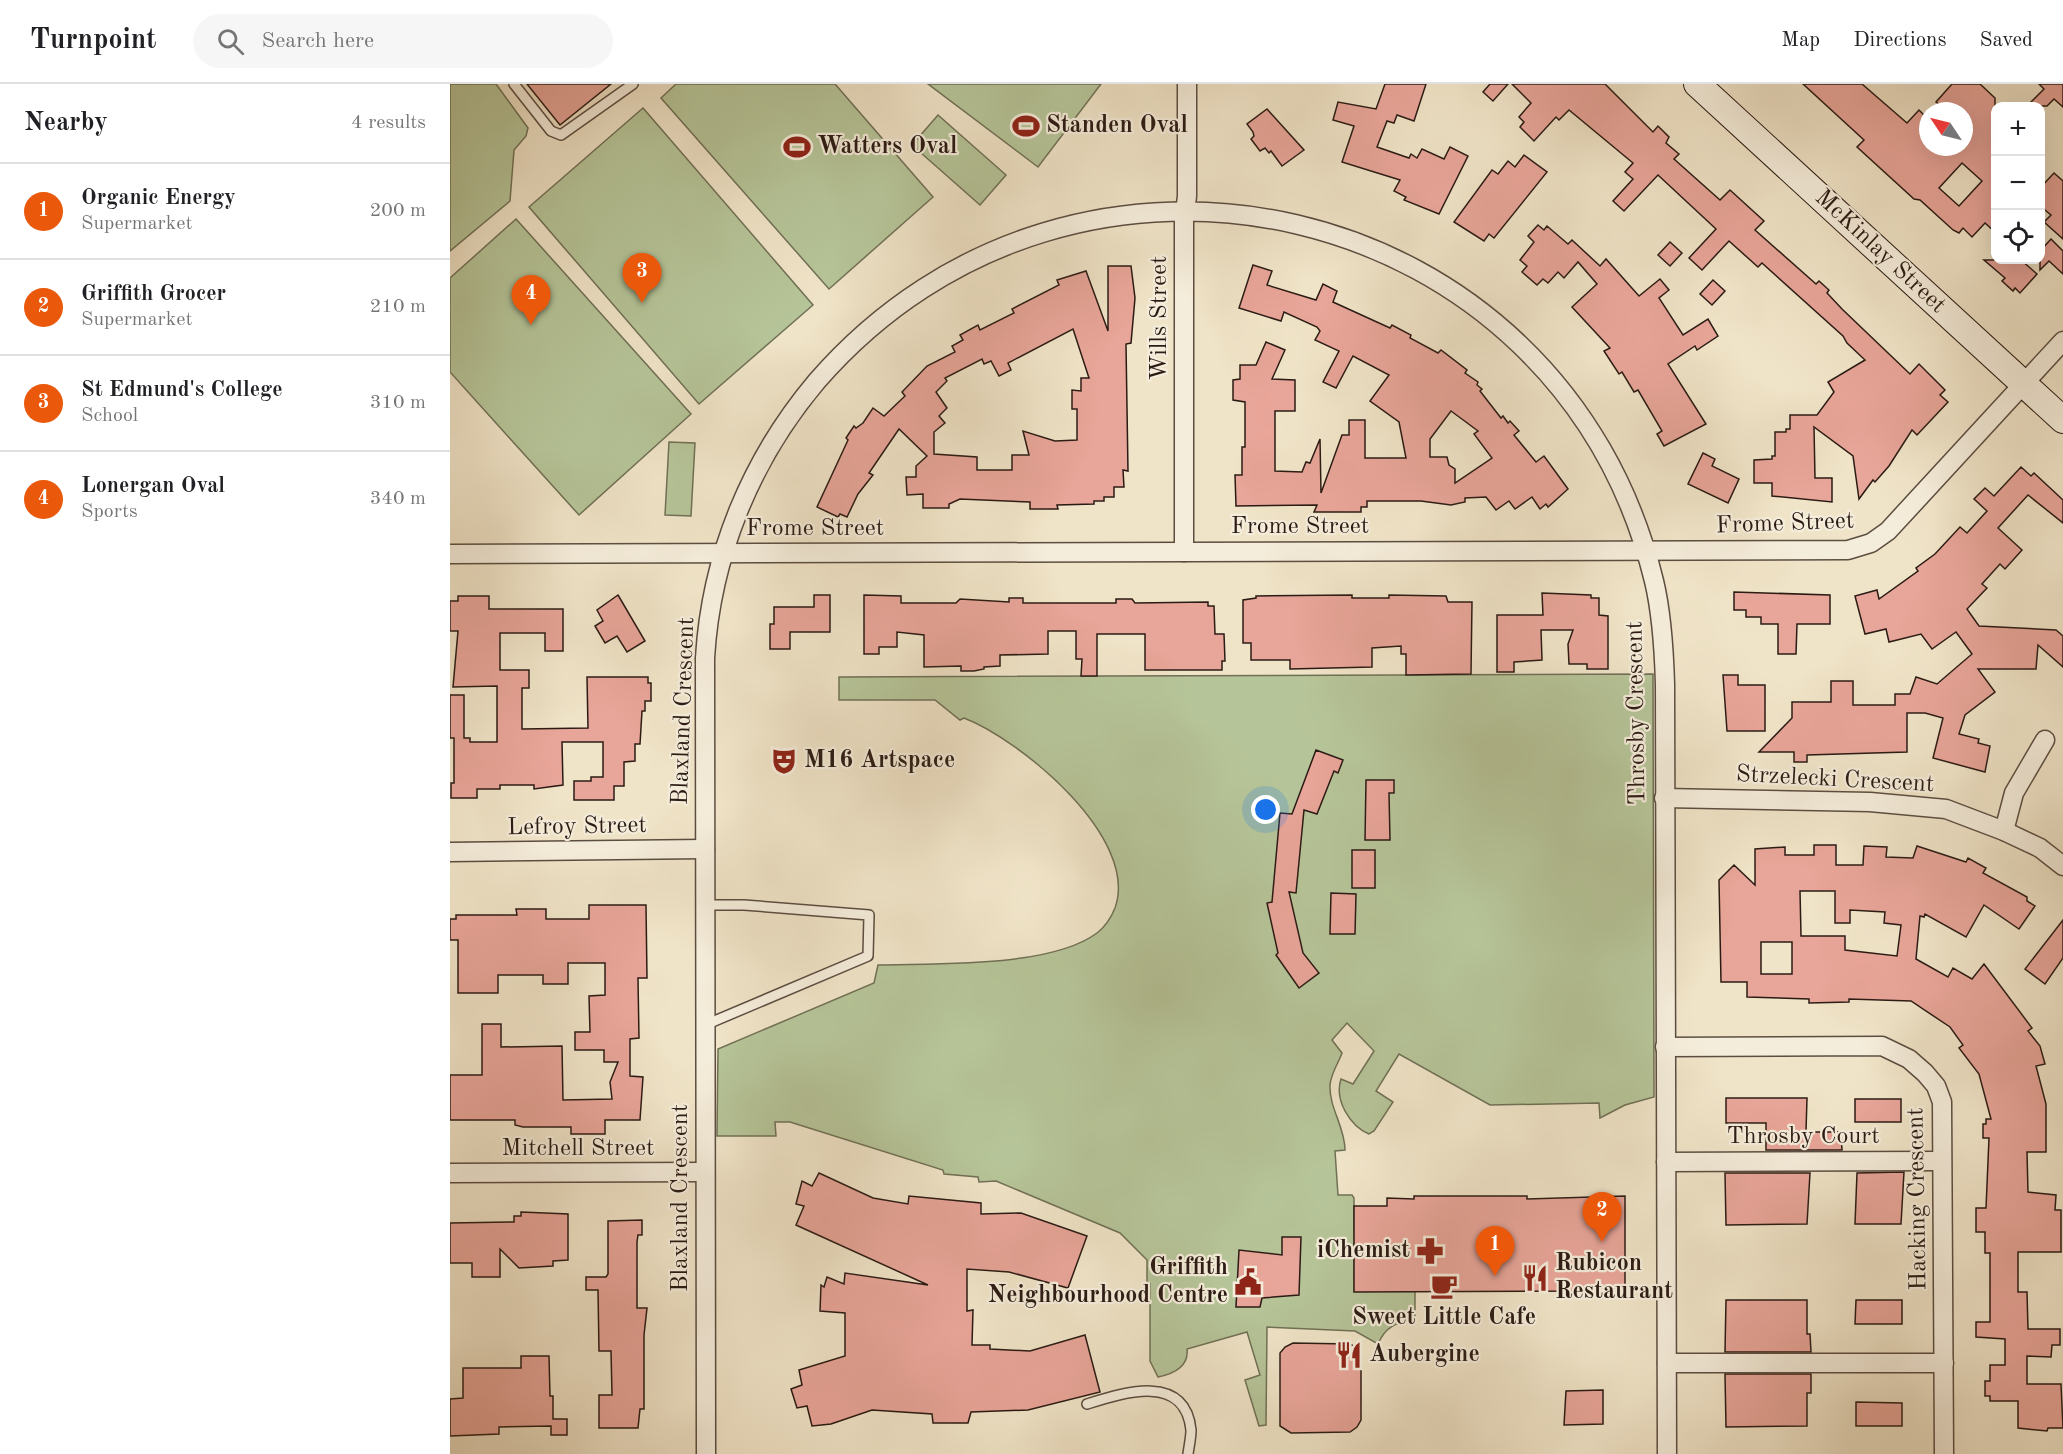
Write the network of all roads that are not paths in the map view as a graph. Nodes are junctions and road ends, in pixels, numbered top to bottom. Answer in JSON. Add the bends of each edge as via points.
{"nodes":[{"id":1,"x":514,"y":84,"type":"edge"},
{"id":2,"x":633,"y":84,"type":"edge"},
{"id":3,"x":1187,"y":84,"type":"edge"},
{"id":4,"x":1697,"y":84,"type":"edge"},
{"id":5,"x":1185,"y":208,"type":"junction"},
{"id":6,"x":2063,"y":341,"type":"edge"},
{"id":7,"x":2024,"y":384,"type":"junction"},
{"id":8,"x":2063,"y":420,"type":"edge"},
{"id":9,"x":1645,"y":551,"type":"junction"},
{"id":10,"x":725,"y":552,"type":"junction"},
{"id":11,"x":1184,"y":552,"type":"junction"},
{"id":12,"x":450,"y":554,"type":"edge"},
{"id":13,"x":2045,"y":740,"type":"dead end"},
{"id":14,"x":1664,"y":798,"type":"junction"},
{"id":15,"x":2004,"y":831,"type":"junction"},
{"id":16,"x":705,"y":849,"type":"junction"},
{"id":17,"x":450,"y":852,"type":"edge"},
{"id":18,"x":2063,"y":866,"type":"edge"},
{"id":19,"x":705,"y":905,"type":"junction"},
{"id":20,"x":705,"y":1025,"type":"junction"},
{"id":21,"x":1665,"y":1047,"type":"junction"},
{"id":22,"x":1941,"y":1161,"type":"junction"},
{"id":23,"x":1666,"y":1162,"type":"junction"},
{"id":24,"x":705,"y":1172,"type":"junction"},
{"id":25,"x":450,"y":1173,"type":"edge"},
{"id":26,"x":1667,"y":1363,"type":"junction"},
{"id":27,"x":1944,"y":1363,"type":"junction"},
{"id":28,"x":1087,"y":1404,"type":"dead end"},
{"id":29,"x":706,"y":1454,"type":"edge"},
{"id":30,"x":1188,"y":1454,"type":"edge"},
{"id":31,"x":1667,"y":1454,"type":"edge"},
{"id":32,"x":1944,"y":1454,"type":"edge"}],
"edges":[{"from":1,"to":2,"type":"lane","via":[[551,131],[561,135]]},
{"from":3,"to":5,"type":"street","name":"Wills Street"},
{"from":4,"to":7,"type":"street","name":"McKinlay Street"},
{"from":5,"to":9,"type":"street","name":"Throsby Crescent","via":[[1248,212],[1319,227],[1392,256],[1464,297],[1526,351],[1572,404],[1607,460]]},
{"from":5,"to":10,"type":"street","name":"Blaxland Crescent","via":[[1113,213],[1042,230],[980,254],[899,303],[840,356],[784,423],[747,488]]},
{"from":5,"to":11,"type":"street","name":"Wills Street"},
{"from":6,"to":7,"type":"street","name":"Frome Street"},
{"from":7,"to":8,"type":"street","name":"McKinlay Street"},
{"from":7,"to":9,"type":"street","name":"Frome Street","via":[[1899,519],[1871,543],[1843,550]]},
{"from":9,"to":11,"type":"street","name":"Frome Street"},
{"from":9,"to":14,"type":"street","name":"Throsby Crescent","via":[[1657,594],[1663,644]]},
{"from":10,"to":11,"type":"street","name":"Frome Street"},
{"from":10,"to":12,"type":"street","name":"Frome Street"},
{"from":10,"to":16,"type":"street","name":"Blaxland Crescent","via":[[712,602],[706,649]]},
{"from":13,"to":15,"type":"street","via":[[2014,794]]},
{"from":14,"to":15,"type":"street","name":"Strzelecki Crescent","via":[[1870,802],[1946,809]]},
{"from":14,"to":21,"type":"street","name":"Throsby Crescent"},
{"from":15,"to":18,"type":"street","name":"Strzelecki Crescent","via":[[2040,848]]},
{"from":16,"to":17,"type":"street","name":"Lefroy Street"},
{"from":16,"to":19,"type":"street","name":"Blaxland Crescent"},
{"from":19,"to":20,"type":"street","name":"Blaxland Crescent"},
{"from":19,"to":20,"type":"lane","via":[[869,915],[868,956]]},
{"from":20,"to":24,"type":"street","name":"Blaxland Crescent"},
{"from":21,"to":22,"type":"street","name":"Hacking Crescent","via":[[1873,1045],[1891,1049],[1925,1073],[1940,1095]]},
{"from":21,"to":23,"type":"street","name":"Throsby Crescent"},
{"from":22,"to":23,"type":"street","name":"Throsby Court"},
{"from":22,"to":27,"type":"street","name":"Hacking Crescent"},
{"from":23,"to":26,"type":"street","name":"Throsby Crescent"},
{"from":24,"to":25,"type":"street","name":"Mitchell Street"},
{"from":24,"to":29,"type":"street","name":"Blaxland Crescent"},
{"from":26,"to":27,"type":"street"},
{"from":26,"to":31,"type":"street","name":"Throsby Crescent"},
{"from":27,"to":32,"type":"street","name":"Hacking Crescent"},
{"from":28,"to":30,"type":"lane","via":[[1141,1389],[1167,1394],[1185,1408],[1191,1431]]}]}
